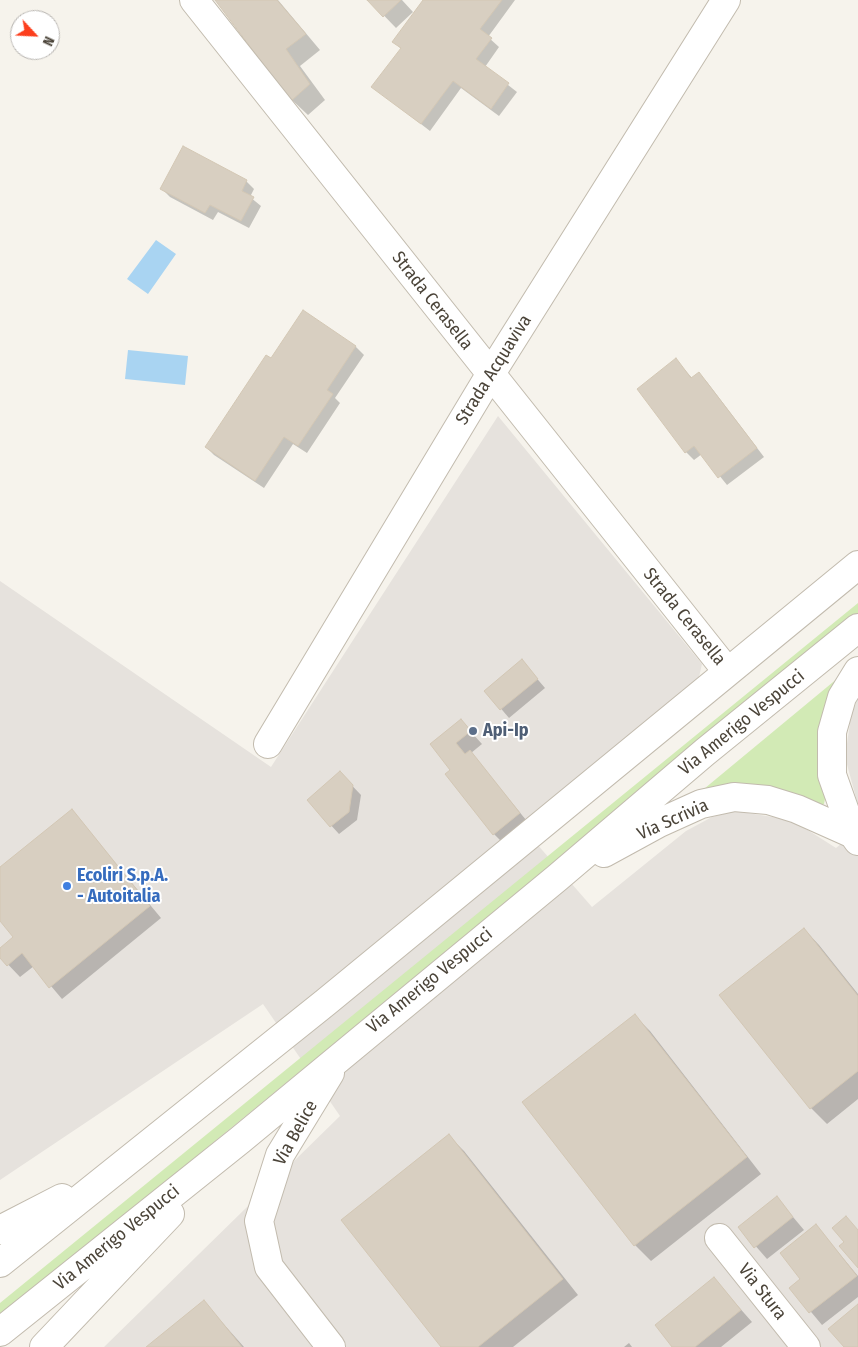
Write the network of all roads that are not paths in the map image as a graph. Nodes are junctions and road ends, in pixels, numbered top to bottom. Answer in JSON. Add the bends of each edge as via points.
{"nodes":[{"id":1,"x":194,"y":0,"type":"edge"},
{"id":2,"x":726,"y":0,"type":"edge"},
{"id":3,"x":490,"y":375,"type":"junction"},
{"id":4,"x":858,"y":565,"type":"edge"},
{"id":5,"x":858,"y":628,"type":"edge"},
{"id":6,"x":727,"y":671,"type":"junction"},
{"id":7,"x":858,"y":671,"type":"edge"},
{"id":8,"x":268,"y":744,"type":"dead end"},
{"id":9,"x":855,"y":837,"type":"edge"},
{"id":10,"x":557,"y":878,"type":"junction"},
{"id":11,"x":343,"y":1053,"type":"junction"},
{"id":12,"x":240,"y":1140,"type":"junction"},
{"id":13,"x":125,"y":1164,"type":"junction"},
{"id":14,"x":0,"y":1230,"type":"edge"},
{"id":15,"x":719,"y":1238,"type":"dead end"},
{"id":16,"x":0,"y":1262,"type":"edge"},
{"id":17,"x":0,"y":1332,"type":"edge"},
{"id":18,"x":44,"y":1347,"type":"edge"},
{"id":19,"x":331,"y":1347,"type":"edge"},
{"id":20,"x":806,"y":1347,"type":"edge"}],
"edges":[{"from":1,"to":3,"type":"street","name":"Strada Cerasella"},
{"from":2,"to":3,"type":"street","name":"Strada Acquaviva"},
{"from":3,"to":6,"type":"street","name":"Strada Cerasella"},
{"from":3,"to":8,"type":"street","name":"Strada Acquaviva"},
{"from":4,"to":6,"type":"street"},
{"from":5,"to":10,"type":"street","name":"Via Amerigo Vespucci"},
{"from":6,"to":13,"type":"street"},
{"from":7,"to":9,"type":"street","name":"Via Scrivia","via":[[842,697],[832,732],[832,775]]},
{"from":9,"to":10,"type":"street","name":"Via Scrivia","via":[[797,809],[768,800],[734,797],[701,804],[659,823]]},
{"from":10,"to":11,"type":"street","name":"Via Amerigo Vespucci"},
{"from":11,"to":12,"type":"street","name":"Via Amerigo Vespucci"},
{"from":11,"to":19,"type":"street","name":"Via Belice","via":[[280,1155],[259,1221],[269,1267]]},
{"from":12,"to":17,"type":"street","name":"Via Amerigo Vespucci"},
{"from":12,"to":18,"type":"street"},
{"from":13,"to":14,"type":"street"},
{"from":13,"to":16,"type":"street"},
{"from":15,"to":20,"type":"street","name":"Via Stura"}]}
